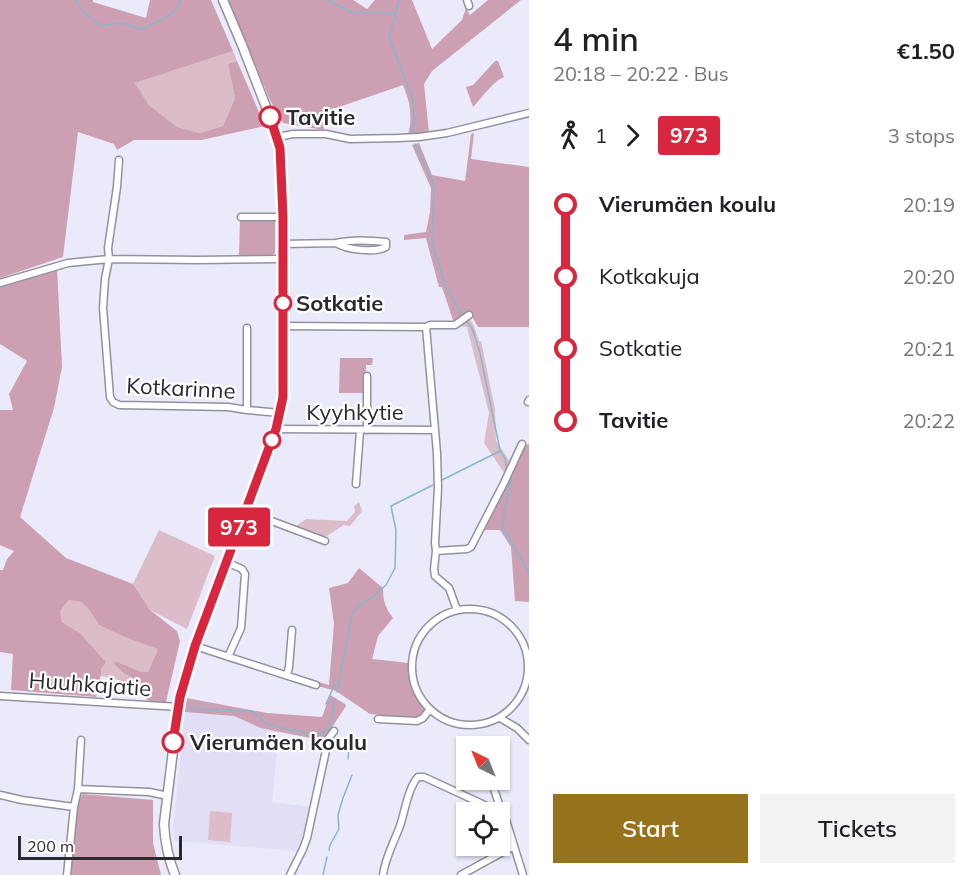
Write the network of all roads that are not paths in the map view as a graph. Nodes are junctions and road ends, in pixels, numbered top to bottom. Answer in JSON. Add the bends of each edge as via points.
{"nodes":[{"id":1,"x":223,"y":0,"type":"edge"},
{"id":2,"x":529,"y":113,"type":"edge"},
{"id":3,"x":278,"y":137,"type":"junction"},
{"id":4,"x":119,"y":160,"type":"dead end"},
{"id":5,"x":241,"y":217,"type":"dead end"},
{"id":6,"x":283,"y":217,"type":"junction"},
{"id":7,"x":336,"y":243,"type":"junction"},
{"id":8,"x":284,"y":244,"type":"junction"},
{"id":9,"x":283,"y":258,"type":"junction"},
{"id":10,"x":109,"y":259,"type":"junction"},
{"id":11,"x":0,"y":283,"type":"edge"},
{"id":12,"x":469,"y":315,"type":"dead end"},
{"id":13,"x":283,"y":326,"type":"junction"},
{"id":14,"x":426,"y":327,"type":"junction"},
{"id":15,"x":247,"y":328,"type":"dead end"},
{"id":16,"x":367,"y":376,"type":"dead end"},
{"id":17,"x":247,"y":410,"type":"junction"},
{"id":18,"x":280,"y":413,"type":"junction"},
{"id":19,"x":276,"y":429,"type":"junction"},
{"id":20,"x":364,"y":430,"type":"junction"},
{"id":21,"x":435,"y":430,"type":"junction"},
{"id":22,"x":522,"y":444,"type":"dead end"},
{"id":23,"x":356,"y":484,"type":"dead end"},
{"id":24,"x":245,"y":511,"type":"junction"},
{"id":25,"x":325,"y":541,"type":"dead end"},
{"id":26,"x":436,"y":551,"type":"junction"},
{"id":27,"x":226,"y":562,"type":"junction"},
{"id":28,"x":457,"y":610,"type":"junction"},
{"id":29,"x":292,"y":630,"type":"dead end"},
{"id":30,"x":195,"y":646,"type":"junction"},
{"id":31,"x":228,"y":657,"type":"junction"},
{"id":32,"x":287,"y":675,"type":"junction"},
{"id":33,"x":315,"y":685,"type":"dead end"},
{"id":34,"x":0,"y":696,"type":"edge"},
{"id":35,"x":179,"y":707,"type":"junction"},
{"id":36,"x":430,"y":709,"type":"junction"},
{"id":37,"x":378,"y":718,"type":"dead end"},
{"id":38,"x":500,"y":718,"type":"junction"},
{"id":39,"x":334,"y":731,"type":"dead end"},
{"id":40,"x":81,"y":740,"type":"dead end"},
{"id":41,"x":529,"y":740,"type":"edge"},
{"id":42,"x":78,"y":789,"type":"junction"},
{"id":43,"x":0,"y":795,"type":"edge"},
{"id":44,"x":168,"y":796,"type":"junction"},
{"id":45,"x":478,"y":802,"type":"edge"},
{"id":46,"x":74,"y":807,"type":"junction"},
{"id":47,"x":510,"y":833,"type":"edge"},
{"id":48,"x":514,"y":846,"type":"junction"},
{"id":49,"x":67,"y":875,"type":"edge"},
{"id":50,"x":175,"y":875,"type":"edge"},
{"id":51,"x":290,"y":875,"type":"edge"},
{"id":52,"x":383,"y":875,"type":"edge"},
{"id":53,"x":461,"y":875,"type":"edge"},
{"id":54,"x":523,"y":875,"type":"edge"}],
"edges":[{"from":1,"to":3,"type":"main road"},
{"from":2,"to":3,"type":"street","via":[[447,134],[350,139],[326,134]]},
{"from":3,"to":6,"type":"main road"},
{"from":4,"to":10,"type":"street"},
{"from":5,"to":6,"type":"street"},
{"from":6,"to":8,"type":"main road"},
{"from":7,"to":7,"type":"street","via":[[350,249],[386,247],[386,242],[375,241]]},
{"from":7,"to":8,"type":"street"},
{"from":8,"to":9,"type":"main road"},
{"from":9,"to":10,"type":"street"},
{"from":9,"to":13,"type":"main road"},
{"from":10,"to":11,"type":"street","via":[[56,265]]},
{"from":10,"to":17,"type":"street","name":"Kotkarinne","via":[[103,308],[110,397],[114,402]]},
{"from":12,"to":14,"type":"street","via":[[454,324]]},
{"from":13,"to":14,"type":"street"},
{"from":13,"to":18,"type":"main road"},
{"from":14,"to":21,"type":"street"},
{"from":15,"to":17,"type":"street"},
{"from":16,"to":20,"type":"street"},
{"from":17,"to":18,"type":"street","name":"Kotkarinne"},
{"from":18,"to":19,"type":"main road"},
{"from":19,"to":20,"type":"street","name":"Kyyhkytie"},
{"from":19,"to":24,"type":"main road"},
{"from":20,"to":21,"type":"street","name":"Kyyhkytie"},
{"from":20,"to":23,"type":"street"},
{"from":21,"to":26,"type":"street"},
{"from":22,"to":26,"type":"street","via":[[471,546]]},
{"from":24,"to":25,"type":"street"},
{"from":24,"to":27,"type":"main road"},
{"from":26,"to":28,"type":"street","via":[[435,576],[449,588]]},
{"from":27,"to":30,"type":"main road"},
{"from":27,"to":31,"type":"street","via":[[245,574],[241,628]]},
{"from":28,"to":36,"type":"street","via":[[443,615],[423,632],[412,657],[415,686]]},
{"from":28,"to":38,"type":"street","via":[[494,613],[521,636],[529,672],[526,686]]},
{"from":29,"to":32,"type":"street"},
{"from":30,"to":31,"type":"street"},
{"from":30,"to":35,"type":"main road"},
{"from":31,"to":32,"type":"street"},
{"from":32,"to":33,"type":"street"},
{"from":34,"to":35,"type":"street","name":"Huuhkajatie"},
{"from":35,"to":44,"type":"main road"},
{"from":36,"to":37,"type":"street","via":[[417,721]]},
{"from":36,"to":38,"type":"street","via":[[462,725]]},
{"from":38,"to":41,"type":"street"},
{"from":39,"to":51,"type":"street","via":[[328,739],[307,838]]},
{"from":40,"to":42,"type":"street"},
{"from":42,"to":44,"type":"street"},
{"from":42,"to":46,"type":"street"},
{"from":43,"to":46,"type":"street"},
{"from":44,"to":50,"type":"main road","via":[[165,839]]},
{"from":45,"to":52,"type":"street","via":[[418,777]]},
{"from":46,"to":49,"type":"street"},
{"from":47,"to":48,"type":"street"},
{"from":48,"to":53,"type":"street"},
{"from":48,"to":54,"type":"street"}]}
